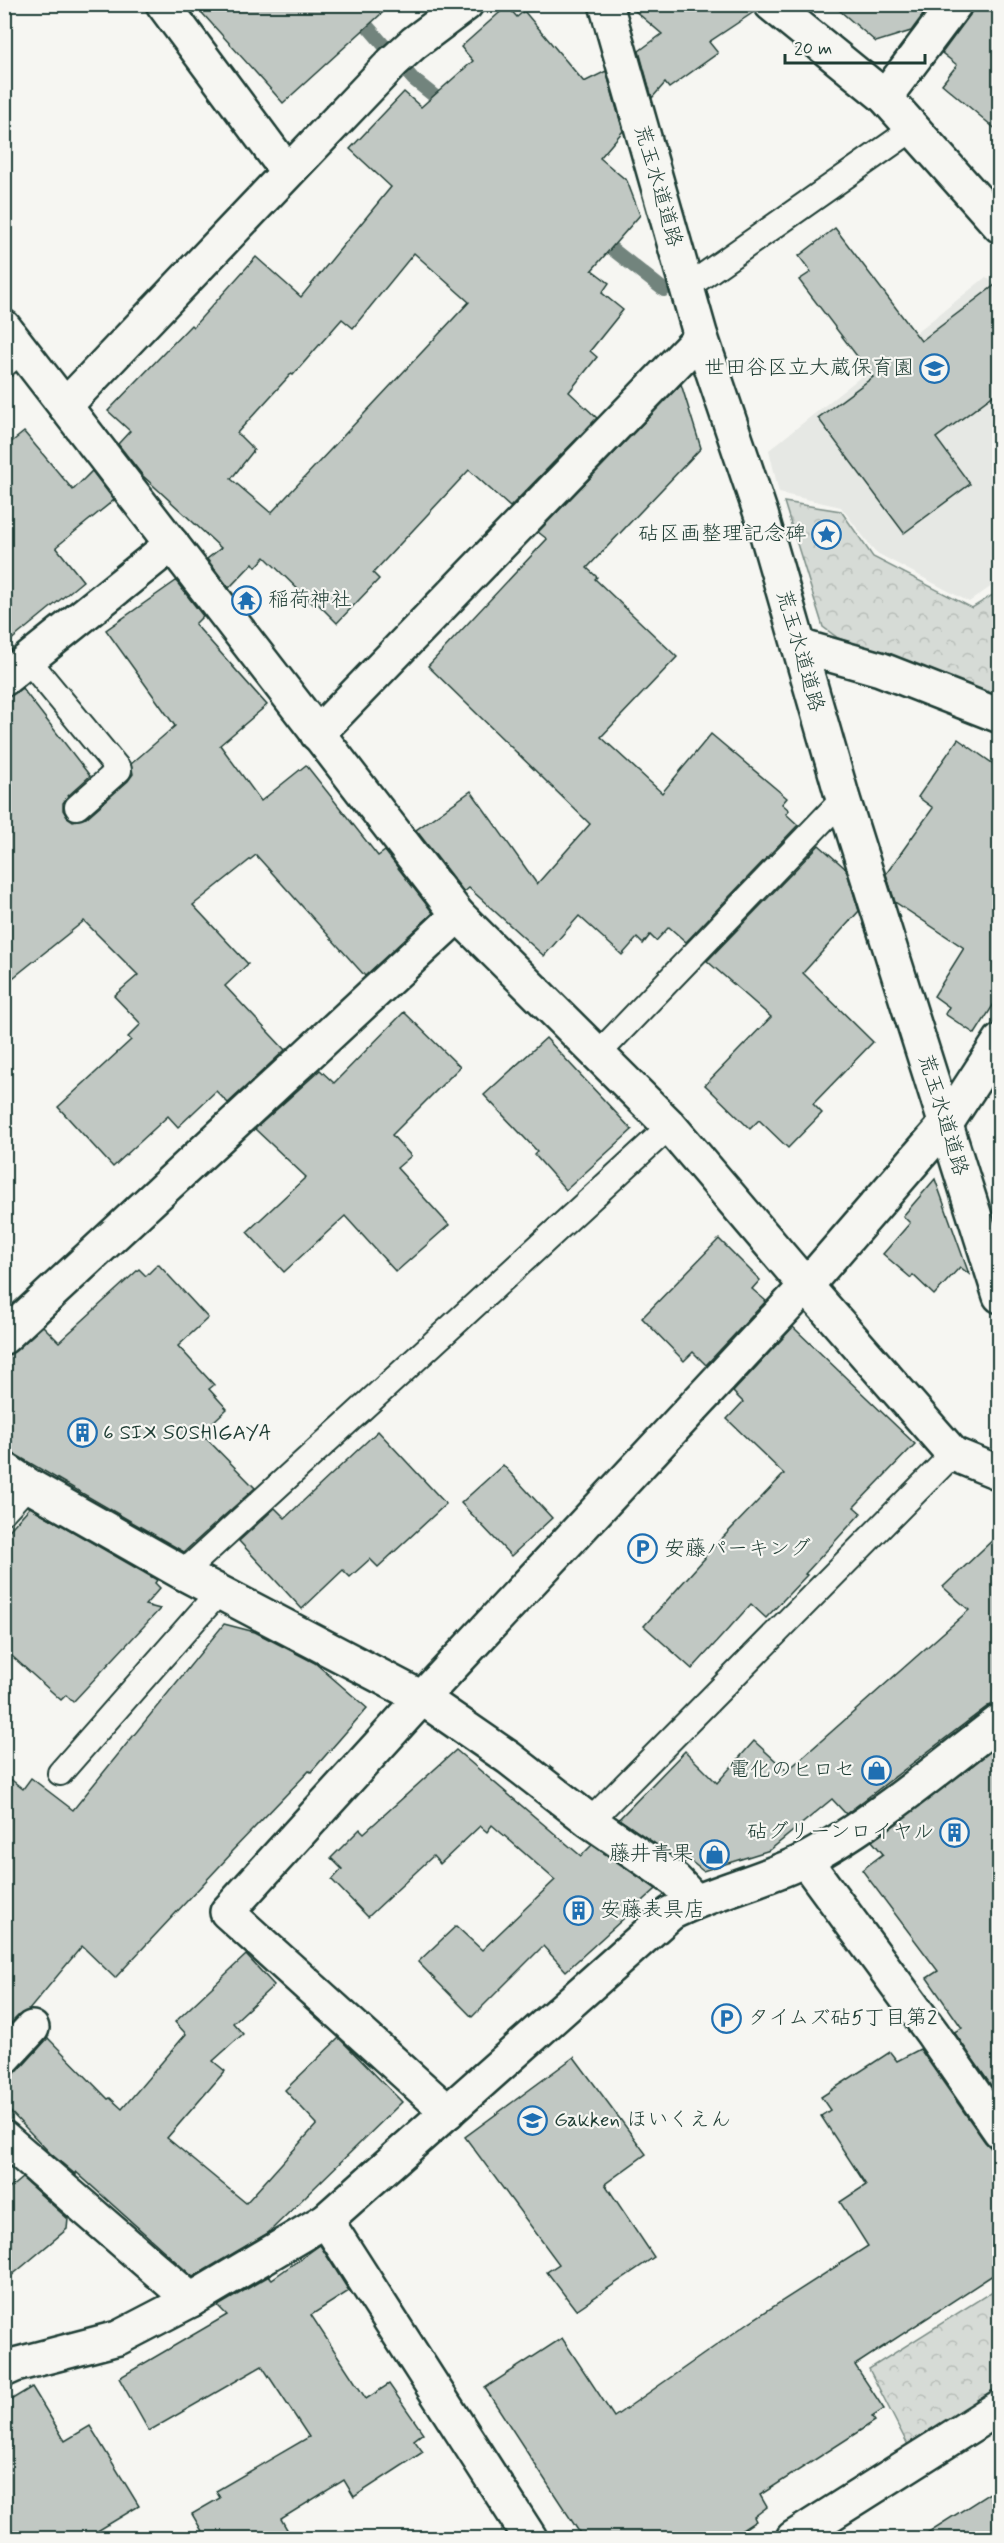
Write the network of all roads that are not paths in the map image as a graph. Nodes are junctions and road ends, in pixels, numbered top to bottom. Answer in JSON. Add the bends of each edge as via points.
{"nodes":[{"id":1,"x":163,"y":4,"type":"edge"},
{"id":2,"x":466,"y":4,"type":"edge"},
{"id":3,"x":606,"y":4,"type":"edge"},
{"id":4,"x":771,"y":4,"type":"edge"},
{"id":5,"x":955,"y":4,"type":"edge"},
{"id":6,"x":885,"y":97,"type":"junction"},
{"id":7,"x":914,"y":128,"type":"junction"},
{"id":8,"x":287,"y":171,"type":"junction"},
{"id":9,"x":999,"y":226,"type":"edge"},
{"id":10,"x":686,"y":288,"type":"junction"},
{"id":11,"x":701,"y":337,"type":"junction"},
{"id":12,"x":10,"y":347,"type":"edge"},
{"id":13,"x":65,"y":406,"type":"junction"},
{"id":14,"x":172,"y":544,"type":"junction"},
{"id":15,"x":799,"y":646,"type":"junction"},
{"id":16,"x":16,"y":669,"type":"edge"},
{"id":17,"x":999,"y":716,"type":"edge"},
{"id":18,"x":317,"y":734,"type":"junction"},
{"id":19,"x":843,"y":798,"type":"junction"},
{"id":20,"x":77,"y":807,"type":"dead end"},
{"id":21,"x":458,"y":915,"type":"junction"},
{"id":22,"x":999,"y":1041,"type":"edge"},
{"id":23,"x":598,"y":1054,"type":"junction"},
{"id":24,"x":946,"y":1124,"type":"junction"},
{"id":25,"x":670,"y":1126,"type":"junction"},
{"id":26,"x":806,"y":1286,"type":"junction"},
{"id":27,"x":999,"y":1296,"type":"edge"},
{"id":28,"x":4,"y":1337,"type":"edge"},
{"id":29,"x":953,"y":1454,"type":"junction"},
{"id":30,"x":999,"y":1473,"type":"edge"},
{"id":31,"x":16,"y":1477,"type":"edge"},
{"id":32,"x":4,"y":1511,"type":"edge"},
{"id":33,"x":183,"y":1573,"type":"junction"},
{"id":34,"x":219,"y":1592,"type":"junction"},
{"id":35,"x":422,"y":1698,"type":"junction"},
{"id":36,"x":999,"y":1721,"type":"edge"},
{"id":37,"x":60,"y":1773,"type":"dead end"},
{"id":38,"x":591,"y":1821,"type":"junction"},
{"id":39,"x":805,"y":1860,"type":"junction"},
{"id":40,"x":695,"y":1901,"type":"junction"},
{"id":41,"x":32,"y":2028,"type":"dead end"},
{"id":42,"x":4,"y":2058,"type":"edge"},
{"id":43,"x":448,"y":2112,"type":"junction"},
{"id":44,"x":999,"y":2130,"type":"edge"},
{"id":45,"x":4,"y":2138,"type":"edge"},
{"id":46,"x":326,"y":2220,"type":"junction"},
{"id":47,"x":191,"y":2300,"type":"junction"},
{"id":48,"x":4,"y":2370,"type":"edge"},
{"id":49,"x":999,"y":2407,"type":"edge"},
{"id":50,"x":530,"y":2538,"type":"edge"},
{"id":51,"x":793,"y":2538,"type":"edge"}],
"edges":[{"from":1,"to":8,"type":"street"},
{"from":2,"to":8,"type":"street","via":[[403,53]]},
{"from":3,"to":10,"type":"street","name":"荒玉水道道路"},
{"from":4,"to":6,"type":"street"},
{"from":5,"to":6,"type":"street"},
{"from":6,"to":7,"type":"street"},
{"from":7,"to":9,"type":"street"},
{"from":7,"to":10,"type":"lane"},
{"from":8,"to":13,"type":"street"},
{"from":10,"to":11,"type":"street","name":"荒玉水道道路"},
{"from":11,"to":15,"type":"street","name":"荒玉水道道路","via":[[761,514]]},
{"from":11,"to":18,"type":"street"},
{"from":12,"to":13,"type":"street"},
{"from":13,"to":14,"type":"street"},
{"from":14,"to":16,"type":"street"},
{"from":14,"to":18,"type":"street"},
{"from":15,"to":17,"type":"street","via":[[880,669]]},
{"from":15,"to":19,"type":"street","name":"荒玉水道道路"},
{"from":16,"to":20,"type":"lane","via":[[119,770]]},
{"from":18,"to":21,"type":"street"},
{"from":19,"to":23,"type":"lane"},
{"from":19,"to":24,"type":"street","name":"荒玉水道道路"},
{"from":21,"to":23,"type":"street"},
{"from":21,"to":28,"type":"street"},
{"from":22,"to":24,"type":"street"},
{"from":23,"to":25,"type":"street"},
{"from":24,"to":26,"type":"street"},
{"from":24,"to":27,"type":"street","name":"荒玉水道道路"},
{"from":25,"to":26,"type":"street"},
{"from":25,"to":33,"type":"lane"},
{"from":26,"to":29,"type":"street"},
{"from":26,"to":35,"type":"street"},
{"from":29,"to":30,"type":"street"},
{"from":29,"to":38,"type":"lane"},
{"from":31,"to":32,"type":"lane"},
{"from":31,"to":33,"type":"street"},
{"from":33,"to":34,"type":"street"},
{"from":34,"to":35,"type":"street"},
{"from":34,"to":37,"type":"lane"},
{"from":35,"to":38,"type":"street"},
{"from":35,"to":43,"type":"street","via":[[227,1912]]},
{"from":36,"to":39,"type":"street","via":[[844,1839]]},
{"from":38,"to":40,"type":"street","via":[[675,1880]]},
{"from":39,"to":40,"type":"street"},
{"from":39,"to":44,"type":"street"},
{"from":40,"to":43,"type":"street","via":[[671,1913]]},
{"from":41,"to":42,"type":"street"},
{"from":43,"to":46,"type":"street"},
{"from":45,"to":47,"type":"street"},
{"from":46,"to":47,"type":"street"},
{"from":46,"to":50,"type":"street"},
{"from":47,"to":48,"type":"street","via":[[118,2338]]},
{"from":49,"to":51,"type":"street"}]}
